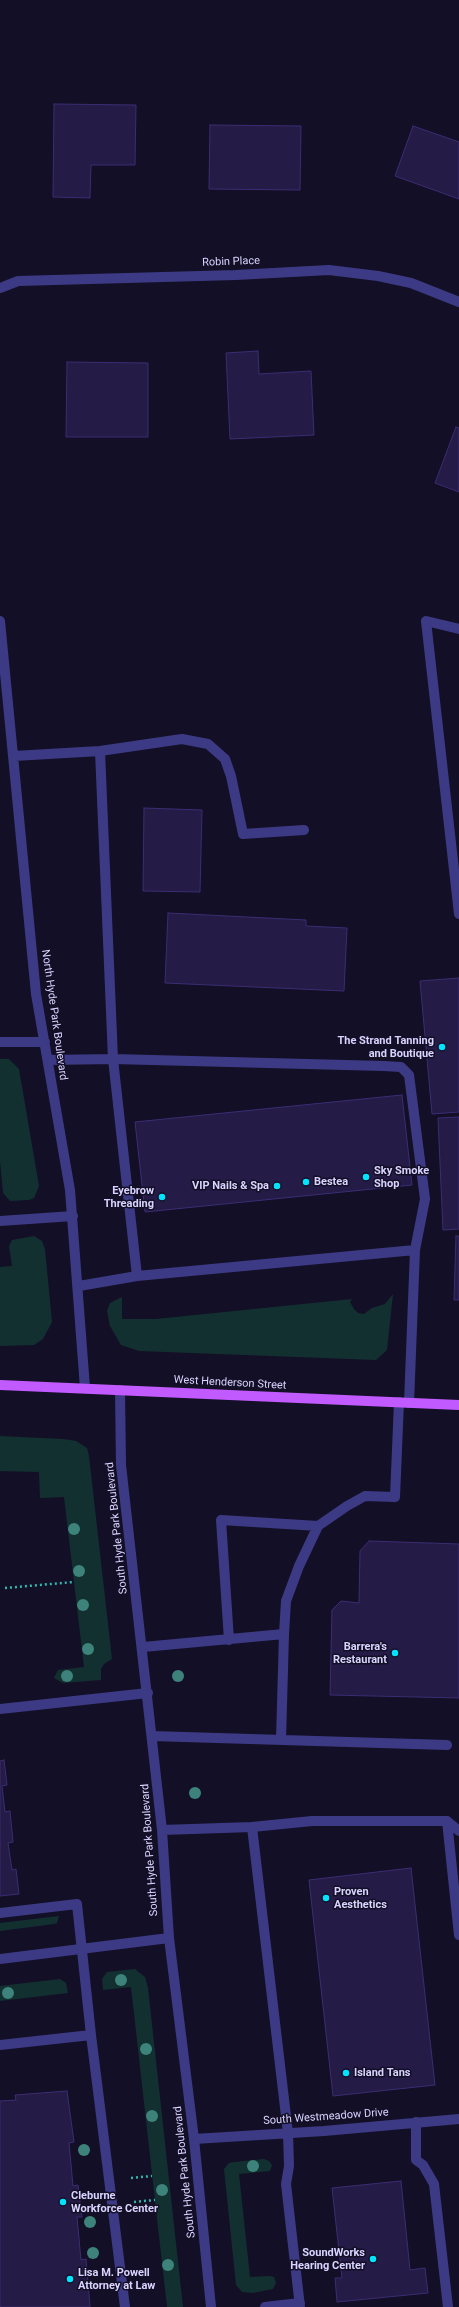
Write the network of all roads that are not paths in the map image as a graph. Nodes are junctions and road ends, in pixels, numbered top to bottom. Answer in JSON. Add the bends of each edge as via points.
{"nodes":[{"id":1,"x":0,"y":288,"type":"edge"},
{"id":2,"x":459,"y":302,"type":"edge"},
{"id":3,"x":0,"y":621,"type":"edge"},
{"id":4,"x":459,"y":629,"type":"edge"},
{"id":5,"x":100,"y":751,"type":"junction"},
{"id":6,"x":14,"y":756,"type":"junction"},
{"id":7,"x":304,"y":830,"type":"dead end"},
{"id":8,"x":459,"y":914,"type":"edge"},
{"id":9,"x":0,"y":1042,"type":"edge"},
{"id":10,"x":45,"y":1042,"type":"junction"},
{"id":11,"x":113,"y":1058,"type":"junction"},
{"id":12,"x":48,"y":1060,"type":"junction"},
{"id":13,"x":73,"y":1216,"type":"junction"},
{"id":14,"x":0,"y":1221,"type":"edge"},
{"id":15,"x":415,"y":1250,"type":"junction"},
{"id":16,"x":137,"y":1276,"type":"junction"},
{"id":17,"x":78,"y":1286,"type":"junction"},
{"id":18,"x":0,"y":1385,"type":"edge"},
{"id":19,"x":85,"y":1388,"type":"junction"},
{"id":20,"x":120,"y":1390,"type":"junction"},
{"id":21,"x":404,"y":1402,"type":"junction"},
{"id":22,"x":459,"y":1405,"type":"edge"},
{"id":23,"x":318,"y":1526,"type":"junction"},
{"id":24,"x":284,"y":1634,"type":"junction"},
{"id":25,"x":229,"y":1640,"type":"junction"},
{"id":26,"x":143,"y":1648,"type":"junction"},
{"id":27,"x":148,"y":1693,"type":"junction"},
{"id":28,"x":0,"y":1709,"type":"edge"},
{"id":29,"x":152,"y":1736,"type":"junction"},
{"id":30,"x":281,"y":1740,"type":"junction"},
{"id":31,"x":447,"y":1745,"type":"dead end"},
{"id":32,"x":447,"y":1821,"type":"junction"},
{"id":33,"x":252,"y":1827,"type":"junction"},
{"id":34,"x":162,"y":1830,"type":"junction"},
{"id":35,"x":459,"y":1830,"type":"edge"},
{"id":36,"x":0,"y":1913,"type":"edge"},
{"id":37,"x":459,"y":1935,"type":"edge"},
{"id":38,"x":169,"y":1938,"type":"junction"},
{"id":39,"x":83,"y":1949,"type":"junction"},
{"id":40,"x":0,"y":1959,"type":"edge"},
{"id":41,"x":91,"y":2035,"type":"junction"},
{"id":42,"x":0,"y":2045,"type":"edge"},
{"id":43,"x":459,"y":2119,"type":"edge"},
{"id":44,"x":416,"y":2122,"type":"junction"},
{"id":45,"x":288,"y":2132,"type":"junction"},
{"id":46,"x":194,"y":2139,"type":"junction"},
{"id":47,"x":300,"y":2305,"type":"edge"},
{"id":48,"x":125,"y":2307,"type":"edge"},
{"id":49,"x":211,"y":2307,"type":"edge"},
{"id":50,"x":265,"y":2307,"type":"edge"},
{"id":51,"x":448,"y":2307,"type":"edge"}],
"edges":[{"from":1,"to":2,"type":"street","name":"Robin Place","via":[[18,281],[329,270],[411,283]]},
{"from":3,"to":6,"type":"street","name":"North Hyde Park Boulevard"},
{"from":4,"to":8,"type":"street","via":[[426,621]]},
{"from":5,"to":6,"type":"street"},
{"from":5,"to":7,"type":"street","via":[[182,739],[208,744],[225,759],[243,834]]},
{"from":5,"to":11,"type":"street"},
{"from":6,"to":10,"type":"street","name":"North Hyde Park Boulevard","via":[[36,994]]},
{"from":9,"to":10,"type":"street"},
{"from":10,"to":12,"type":"street","name":"North Hyde Park Boulevard"},
{"from":11,"to":12,"type":"street"},
{"from":11,"to":15,"type":"street","via":[[401,1067],[409,1076],[425,1199]]},
{"from":11,"to":16,"type":"street"},
{"from":12,"to":13,"type":"street","name":"North Hyde Park Boulevard"},
{"from":13,"to":14,"type":"street"},
{"from":13,"to":17,"type":"street","name":"North Hyde Park Boulevard"},
{"from":15,"to":16,"type":"street"},
{"from":15,"to":21,"type":"street"},
{"from":16,"to":17,"type":"street"},
{"from":17,"to":19,"type":"street","name":"North Hyde Park Boulevard"},
{"from":18,"to":19,"type":"main road","name":"West Henderson Street"},
{"from":19,"to":20,"type":"main road","name":"West Henderson Street"},
{"from":20,"to":21,"type":"main road","name":"West Henderson Street"},
{"from":20,"to":26,"type":"street","name":"South Hyde Park Boulevard","via":[[121,1465]]},
{"from":21,"to":22,"type":"main road","name":"West Henderson Street"},
{"from":21,"to":23,"type":"street","via":[[395,1498],[365,1496]]},
{"from":23,"to":24,"type":"street","via":[[286,1601]]},
{"from":23,"to":25,"type":"street","via":[[221,1520]]},
{"from":24,"to":25,"type":"street"},
{"from":24,"to":30,"type":"street"},
{"from":25,"to":26,"type":"street"},
{"from":26,"to":27,"type":"street","name":"South Hyde Park Boulevard"},
{"from":27,"to":28,"type":"street"},
{"from":27,"to":29,"type":"street","name":"South Hyde Park Boulevard"},
{"from":29,"to":30,"type":"street"},
{"from":29,"to":34,"type":"street","name":"South Hyde Park Boulevard"},
{"from":30,"to":31,"type":"street"},
{"from":32,"to":33,"type":"street","via":[[312,1821]]},
{"from":32,"to":35,"type":"street"},
{"from":32,"to":37,"type":"street"},
{"from":33,"to":34,"type":"street"},
{"from":33,"to":45,"type":"street"},
{"from":34,"to":38,"type":"street","name":"South Hyde Park Boulevard"},
{"from":36,"to":39,"type":"street","via":[[77,1904]]},
{"from":38,"to":39,"type":"street"},
{"from":38,"to":46,"type":"street","name":"South Hyde Park Boulevard"},
{"from":39,"to":40,"type":"street"},
{"from":39,"to":41,"type":"street"},
{"from":41,"to":42,"type":"street"},
{"from":41,"to":48,"type":"street"},
{"from":43,"to":44,"type":"street","name":"South Westmeadow Drive"},
{"from":44,"to":45,"type":"street","name":"South Westmeadow Drive"},
{"from":44,"to":51,"type":"street","via":[[416,2160],[434,2184]]},
{"from":45,"to":46,"type":"street","name":"South Westmeadow Drive"},
{"from":45,"to":47,"type":"street","via":[[289,2166],[286,2184]]},
{"from":46,"to":49,"type":"street","name":"South Hyde Park Boulevard"},
{"from":47,"to":50,"type":"street"}]}
